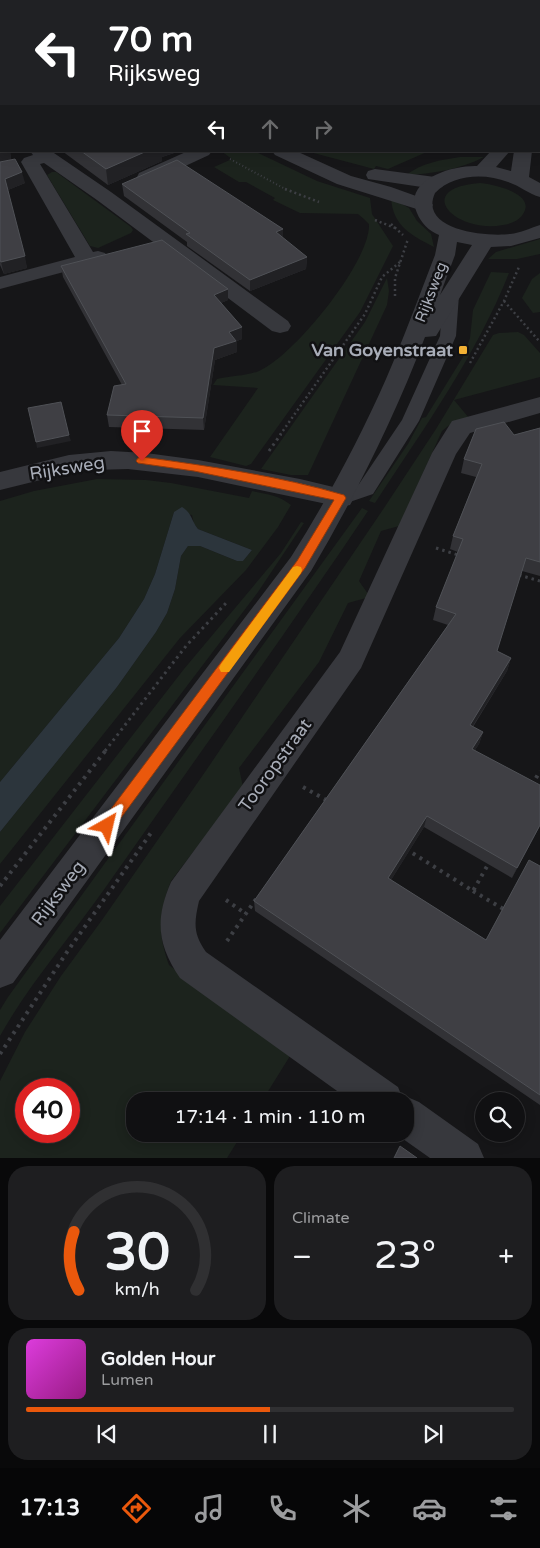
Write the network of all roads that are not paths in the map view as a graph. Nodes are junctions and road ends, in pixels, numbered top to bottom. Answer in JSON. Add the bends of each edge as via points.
{"nodes":[{"id":1,"x":201,"y":152,"type":"edge"},
{"id":2,"x":500,"y":152,"type":"edge"},
{"id":3,"x":523,"y":152,"type":"edge"},
{"id":4,"x":290,"y":155,"type":"edge"},
{"id":5,"x":32,"y":159,"type":"edge"},
{"id":6,"x":481,"y":172,"type":"junction"},
{"id":7,"x":518,"y":179,"type":"junction"},
{"id":8,"x":435,"y":183,"type":"junction"},
{"id":9,"x":540,"y":191,"type":"edge"},
{"id":10,"x":104,"y":196,"type":"junction"},
{"id":11,"x":423,"y":204,"type":"junction"},
{"id":12,"x":540,"y":231,"type":"edge"},
{"id":13,"x":449,"y":232,"type":"junction"},
{"id":14,"x":485,"y":241,"type":"junction"},
{"id":15,"x":115,"y":253,"type":"edge"},
{"id":16,"x":87,"y":260,"type":"junction"},
{"id":17,"x":0,"y":283,"type":"edge"},
{"id":18,"x":451,"y":295,"type":"junction"},
{"id":19,"x":280,"y":326,"type":"dead end"},
{"id":20,"x":398,"y":378,"type":"junction"},
{"id":21,"x":540,"y":405,"type":"edge"},
{"id":22,"x":0,"y":481,"type":"edge"},
{"id":23,"x":341,"y":498,"type":"junction"},
{"id":24,"x":0,"y":970,"type":"edge"},
{"id":25,"x":371,"y":1092,"type":"edge"},
{"id":26,"x":414,"y":1122,"type":"edge"},
{"id":27,"x":464,"y":1158,"type":"edge"}],
"edges":[{"from":1,"to":10,"type":"street"},
{"from":2,"to":6,"type":"street"},
{"from":3,"to":7,"type":"street"},
{"from":4,"to":8,"type":"street","via":[[392,178]]},
{"from":4,"to":11,"type":"street","via":[[344,180]]},
{"from":5,"to":10,"type":"street"},
{"from":5,"to":16,"type":"street"},
{"from":6,"to":7,"type":"street"},
{"from":6,"to":8,"type":"street","via":[[455,175]]},
{"from":7,"to":9,"type":"street"},
{"from":8,"to":11,"type":"street","via":[[425,193]]},
{"from":10,"to":19,"type":"street","via":[[154,243]]},
{"from":11,"to":13,"type":"street","via":[[436,224]]},
{"from":12,"to":14,"type":"street","via":[[518,239]]},
{"from":13,"to":14,"type":"street"},
{"from":13,"to":20,"type":"street","name":"Rijksweg","via":[[444,255]]},
{"from":14,"to":18,"type":"street","name":"Rijksweg"},
{"from":15,"to":16,"type":"street"},
{"from":16,"to":17,"type":"street"},
{"from":18,"to":20,"type":"street","name":"Rijksweg"},
{"from":18,"to":23,"type":"lane","name":"Rijksweg","via":[[448,336],[410,421],[366,489]]},
{"from":20,"to":23,"type":"street","name":"Rijksweg"},
{"from":21,"to":25,"type":"street","name":"Tooropstraat","via":[[461,427],[444,453],[351,659],[182,894],[176,921],[178,940],[193,966]]},
{"from":22,"to":23,"type":"street","name":"Rijksweg","via":[[56,466],[126,460],[250,478]]},
{"from":23,"to":24,"type":"street","name":"Rijksweg","via":[[301,564]]},
{"from":26,"to":27,"type":"street"}]}
